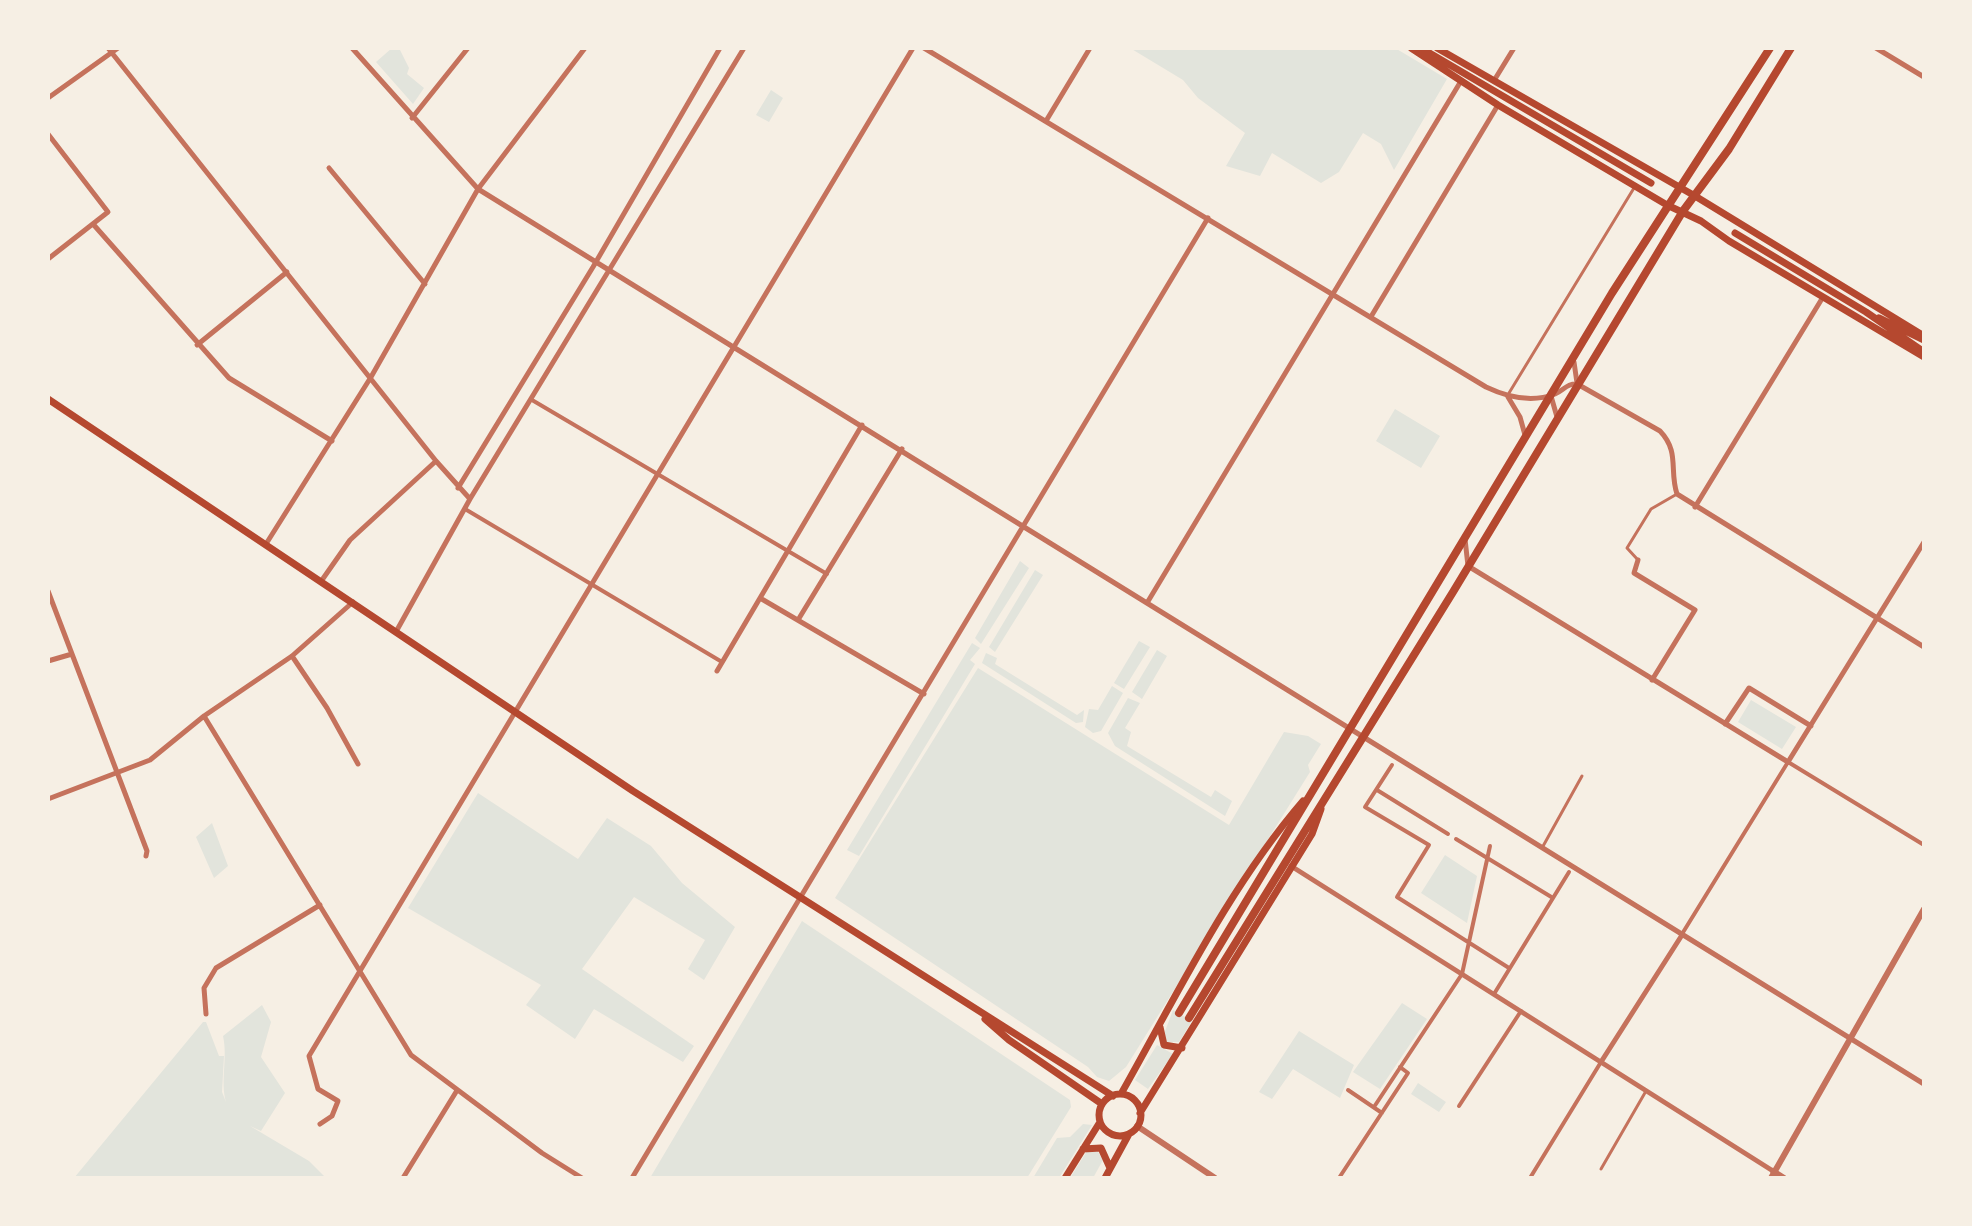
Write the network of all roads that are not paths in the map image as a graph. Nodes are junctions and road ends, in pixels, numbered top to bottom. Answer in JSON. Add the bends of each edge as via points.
{"nodes":[{"id":1,"x":118,"y":48,"type":"edge"},
{"id":2,"x":352,"y":48,"type":"edge"},
{"id":3,"x":468,"y":48,"type":"edge"},
{"id":4,"x":585,"y":48,"type":"edge"},
{"id":5,"x":720,"y":48,"type":"edge"},
{"id":6,"x":744,"y":48,"type":"edge"},
{"id":7,"x":913,"y":48,"type":"edge"},
{"id":8,"x":924,"y":48,"type":"edge"},
{"id":9,"x":1090,"y":48,"type":"edge"},
{"id":10,"x":1411,"y":48,"type":"edge"},
{"id":11,"x":1421,"y":48,"type":"edge"},
{"id":12,"x":1437,"y":48,"type":"edge"},
{"id":13,"x":1514,"y":48,"type":"edge"},
{"id":14,"x":1770,"y":48,"type":"edge"},
{"id":15,"x":1791,"y":48,"type":"edge"},
{"id":16,"x":1876,"y":48,"type":"edge"},
{"id":17,"x":109,"y":50,"type":"edge"},
{"id":18,"x":1924,"y":77,"type":"edge"},
{"id":19,"x":1495,"y":79,"type":"junction"},
{"id":20,"x":1461,"y":81,"type":"junction"},
{"id":21,"x":48,"y":98,"type":"edge"},
{"id":22,"x":1498,"y":105,"type":"junction"},
{"id":23,"x":412,"y":118,"type":"junction"},
{"id":24,"x":1046,"y":121,"type":"junction"},
{"id":25,"x":48,"y":134,"type":"edge"},
{"id":26,"x":329,"y":168,"type":"dead end"},
{"id":27,"x":1651,"y":183,"type":"dead end"},
{"id":28,"x":1635,"y":185,"type":"junction"},
{"id":29,"x":1679,"y":187,"type":"junction"},
{"id":30,"x":478,"y":189,"type":"junction"},
{"id":31,"x":1695,"y":196,"type":"junction"},
{"id":32,"x":1667,"y":205,"type":"junction"},
{"id":33,"x":1683,"y":211,"type":"junction"},
{"id":34,"x":1208,"y":218,"type":"junction"},
{"id":35,"x":93,"y":224,"type":"junction"},
{"id":36,"x":1735,"y":233,"type":"dead end"},
{"id":37,"x":48,"y":259,"type":"edge"},
{"id":38,"x":596,"y":262,"type":"junction"},
{"id":39,"x":610,"y":271,"type":"junction"},
{"id":40,"x":287,"y":272,"type":"junction"},
{"id":41,"x":425,"y":284,"type":"junction"},
{"id":42,"x":1334,"y":292,"type":"junction"},
{"id":43,"x":1823,"y":297,"type":"junction"},
{"id":44,"x":1866,"y":312,"type":"junction"},
{"id":45,"x":1372,"y":315,"type":"junction"},
{"id":46,"x":1924,"y":338,"type":"edge"},
{"id":47,"x":197,"y":345,"type":"junction"},
{"id":48,"x":734,"y":347,"type":"junction"},
{"id":49,"x":1924,"y":354,"type":"edge"},
{"id":50,"x":1575,"y":355,"type":"junction"},
{"id":51,"x":371,"y":377,"type":"junction"},
{"id":52,"x":1578,"y":384,"type":"junction"},
{"id":53,"x":1507,"y":396,"type":"junction"},
{"id":54,"x":1550,"y":396,"type":"junction"},
{"id":55,"x":48,"y":399,"type":"edge"},
{"id":56,"x":532,"y":400,"type":"junction"},
{"id":57,"x":1556,"y":420,"type":"junction"},
{"id":58,"x":862,"y":425,"type":"junction"},
{"id":59,"x":1525,"y":439,"type":"junction"},
{"id":60,"x":332,"y":441,"type":"junction"},
{"id":61,"x":902,"y":449,"type":"junction"},
{"id":62,"x":436,"y":461,"type":"junction"},
{"id":63,"x":658,"y":475,"type":"junction"},
{"id":64,"x":458,"y":488,"type":"junction"},
{"id":65,"x":1677,"y":494,"type":"junction"},
{"id":66,"x":470,"y":499,"type":"junction"},
{"id":67,"x":1695,"y":507,"type":"junction"},
{"id":68,"x":465,"y":509,"type":"junction"},
{"id":69,"x":1023,"y":525,"type":"junction"},
{"id":70,"x":1465,"y":538,"type":"junction"},
{"id":71,"x":1924,"y":542,"type":"edge"},
{"id":72,"x":266,"y":544,"type":"junction"},
{"id":73,"x":788,"y":551,"type":"junction"},
{"id":74,"x":1638,"y":560,"type":"joint"},
{"id":75,"x":1468,"y":566,"type":"junction"},
{"id":76,"x":827,"y":574,"type":"junction"},
{"id":77,"x":322,"y":580,"type":"junction"},
{"id":78,"x":593,"y":585,"type":"junction"},
{"id":79,"x":48,"y":591,"type":"edge"},
{"id":80,"x":760,"y":598,"type":"junction"},
{"id":81,"x":353,"y":601,"type":"junction"},
{"id":82,"x":1147,"y":603,"type":"junction"},
{"id":83,"x":1877,"y":618,"type":"junction"},
{"id":84,"x":798,"y":620,"type":"junction"},
{"id":85,"x":397,"y":630,"type":"junction"},
{"id":86,"x":1924,"y":647,"type":"edge"},
{"id":87,"x":72,"y":654,"type":"junction"},
{"id":88,"x":292,"y":656,"type":"junction"},
{"id":89,"x":48,"y":661,"type":"edge"},
{"id":90,"x":722,"y":662,"type":"junction"},
{"id":91,"x":717,"y":671,"type":"dead end"},
{"id":92,"x":1652,"y":680,"type":"junction"},
{"id":93,"x":924,"y":694,"type":"junction"},
{"id":94,"x":514,"y":710,"type":"junction"},
{"id":95,"x":204,"y":716,"type":"junction"},
{"id":96,"x":1725,"y":724,"type":"junction"},
{"id":97,"x":1811,"y":726,"type":"junction"},
{"id":98,"x":1350,"y":727,"type":"junction"},
{"id":99,"x":1364,"y":738,"type":"junction"},
{"id":100,"x":1788,"y":762,"type":"junction"},
{"id":101,"x":358,"y":764,"type":"dead end"},
{"id":102,"x":1392,"y":765,"type":"dead end"},
{"id":103,"x":119,"y":774,"type":"junction"},
{"id":104,"x":1582,"y":776,"type":"dead end"},
{"id":105,"x":1377,"y":790,"type":"junction"},
{"id":106,"x":1310,"y":794,"type":"junction"},
{"id":107,"x":48,"y":799,"type":"edge"},
{"id":108,"x":1323,"y":803,"type":"junction"},
{"id":109,"x":1448,"y":834,"type":"dead end"},
{"id":110,"x":1456,"y":839,"type":"dead end"},
{"id":111,"x":1924,"y":845,"type":"edge"},
{"id":112,"x":1490,"y":846,"type":"dead end"},
{"id":113,"x":1542,"y":848,"type":"junction"},
{"id":114,"x":146,"y":856,"type":"dead end"},
{"id":115,"x":1487,"y":858,"type":"junction"},
{"id":116,"x":1291,"y":866,"type":"junction"},
{"id":117,"x":1569,"y":872,"type":"dead end"},
{"id":118,"x":799,"y":898,"type":"junction"},
{"id":119,"x":1553,"y":898,"type":"junction"},
{"id":120,"x":320,"y":905,"type":"junction"},
{"id":121,"x":1924,"y":909,"type":"edge"},
{"id":122,"x":1682,"y":935,"type":"junction"},
{"id":123,"x":1469,"y":943,"type":"junction"},
{"id":124,"x":1509,"y":968,"type":"junction"},
{"id":125,"x":361,"y":973,"type":"junction"},
{"id":126,"x":1462,"y":974,"type":"junction"},
{"id":127,"x":1494,"y":994,"type":"junction"},
{"id":128,"x":1521,"y":1011,"type":"junction"},
{"id":129,"x":978,"y":1012,"type":"junction"},
{"id":130,"x":1179,"y":1013,"type":"dead end"},
{"id":131,"x":206,"y":1014,"type":"dead end"},
{"id":132,"x":1189,"y":1018,"type":"dead end"},
{"id":133,"x":1160,"y":1025,"type":"junction"},
{"id":134,"x":1850,"y":1038,"type":"junction"},
{"id":135,"x":1182,"y":1048,"type":"junction"},
{"id":136,"x":1601,"y":1062,"type":"junction"},
{"id":137,"x":1400,"y":1067,"type":"junction"},
{"id":138,"x":1924,"y":1084,"type":"edge"},
{"id":139,"x":1348,"y":1090,"type":"dead end"},
{"id":140,"x":1646,"y":1091,"type":"junction"},
{"id":141,"x":456,"y":1092,"type":"junction"},
{"id":142,"x":1117,"y":1095,"type":"junction"},
{"id":143,"x":1102,"y":1104,"type":"junction"},
{"id":144,"x":1459,"y":1106,"type":"dead end"},
{"id":145,"x":1374,"y":1107,"type":"junction"},
{"id":146,"x":1140,"y":1113,"type":"junction"},
{"id":147,"x":1382,"y":1113,"type":"junction"},
{"id":148,"x":1100,"y":1122,"type":"junction"},
{"id":149,"x":320,"y":1124,"type":"dead end"},
{"id":150,"x":1137,"y":1126,"type":"junction"},
{"id":151,"x":1129,"y":1134,"type":"junction"},
{"id":152,"x":1082,"y":1149,"type":"junction"},
{"id":153,"x":1110,"y":1168,"type":"junction"},
{"id":154,"x":1601,"y":1169,"type":"dead end"},
{"id":155,"x":1772,"y":1174,"type":"edge"},
{"id":156,"x":403,"y":1178,"type":"edge"},
{"id":157,"x":582,"y":1178,"type":"edge"},
{"id":158,"x":632,"y":1178,"type":"edge"},
{"id":159,"x":1065,"y":1178,"type":"edge"},
{"id":160,"x":1105,"y":1178,"type":"edge"},
{"id":161,"x":1215,"y":1178,"type":"edge"},
{"id":162,"x":1339,"y":1178,"type":"edge"},
{"id":163,"x":1530,"y":1178,"type":"edge"},
{"id":164,"x":1784,"y":1178,"type":"edge"}],
"edges":[{"from":1,"to":17,"type":"street"},
{"from":2,"to":23,"type":"street"},
{"from":3,"to":23,"type":"street"},
{"from":4,"to":30,"type":"street"},
{"from":5,"to":38,"type":"street"},
{"from":6,"to":39,"type":"street"},
{"from":7,"to":48,"type":"street"},
{"from":8,"to":24,"type":"street"},
{"from":9,"to":24,"type":"street"},
{"from":10,"to":20,"type":"main road"},
{"from":11,"to":27,"type":"main road"},
{"from":12,"to":19,"type":"main road"},
{"from":13,"to":19,"type":"street"},
{"from":14,"to":29,"type":"main road"},
{"from":15,"to":31,"type":"main road"},
{"from":16,"to":18,"type":"street"},
{"from":17,"to":21,"type":"street"},
{"from":17,"to":40,"type":"street"},
{"from":19,"to":29,"type":"main road"},
{"from":20,"to":22,"type":"main road"},
{"from":20,"to":42,"type":"street"},
{"from":22,"to":28,"type":"main road"},
{"from":22,"to":45,"type":"street"},
{"from":23,"to":30,"type":"street"},
{"from":24,"to":34,"type":"street"},
{"from":25,"to":35,"type":"street","via":[[108,212]]},
{"from":26,"to":41,"type":"street"},
{"from":28,"to":32,"type":"main road"},
{"from":28,"to":53,"type":"lane"},
{"from":29,"to":31,"type":"main road"},
{"from":29,"to":32,"type":"main road"},
{"from":30,"to":38,"type":"street"},
{"from":30,"to":41,"type":"street"},
{"from":31,"to":33,"type":"main road"},
{"from":31,"to":46,"type":"main road"},
{"from":32,"to":33,"type":"main road"},
{"from":32,"to":50,"type":"main road"},
{"from":33,"to":43,"type":"main road"},
{"from":33,"to":52,"type":"main road"},
{"from":34,"to":42,"type":"street"},
{"from":34,"to":69,"type":"street"},
{"from":35,"to":37,"type":"street"},
{"from":35,"to":47,"type":"street"},
{"from":36,"to":44,"type":"main road"},
{"from":38,"to":39,"type":"street"},
{"from":38,"to":64,"type":"street"},
{"from":39,"to":48,"type":"street"},
{"from":39,"to":56,"type":"street"},
{"from":40,"to":47,"type":"street"},
{"from":40,"to":51,"type":"street"},
{"from":41,"to":51,"type":"street"},
{"from":42,"to":45,"type":"street"},
{"from":42,"to":82,"type":"street"},
{"from":43,"to":49,"type":"main road"},
{"from":43,"to":67,"type":"street"},
{"from":44,"to":46,"type":"main road"},
{"from":44,"to":49,"type":"main road"},
{"from":45,"to":53,"type":"street"},
{"from":47,"to":60,"type":"street","via":[[229,378]]},
{"from":48,"to":58,"type":"street"},
{"from":48,"to":63,"type":"street"},
{"from":50,"to":52,"type":"street"},
{"from":50,"to":54,"type":"main road"},
{"from":51,"to":60,"type":"street"},
{"from":51,"to":62,"type":"street"},
{"from":52,"to":54,"type":"street"},
{"from":52,"to":57,"type":"main road"},
{"from":52,"to":65,"type":"street","via":[[1670,441]]},
{"from":53,"to":54,"type":"street"},
{"from":53,"to":59,"type":"street"},
{"from":54,"to":57,"type":"street"},
{"from":54,"to":59,"type":"main road"},
{"from":55,"to":72,"type":"main road"},
{"from":56,"to":63,"type":"street"},
{"from":56,"to":66,"type":"street"},
{"from":57,"to":75,"type":"main road"},
{"from":58,"to":61,"type":"street"},
{"from":58,"to":73,"type":"street"},
{"from":59,"to":70,"type":"main road"},
{"from":60,"to":72,"type":"street"},
{"from":61,"to":69,"type":"street"},
{"from":61,"to":76,"type":"street"},
{"from":62,"to":64,"type":"street"},
{"from":62,"to":77,"type":"street","via":[[350,540]]},
{"from":63,"to":73,"type":"street"},
{"from":63,"to":78,"type":"street"},
{"from":64,"to":66,"type":"street"},
{"from":65,"to":67,"type":"street"},
{"from":65,"to":74,"type":"lane","via":[[1651,509],[1627,548]]},
{"from":66,"to":68,"type":"street"},
{"from":67,"to":83,"type":"street"},
{"from":68,"to":78,"type":"street"},
{"from":68,"to":85,"type":"street"},
{"from":69,"to":82,"type":"street"},
{"from":69,"to":93,"type":"street"},
{"from":70,"to":75,"type":"street"},
{"from":70,"to":98,"type":"main road"},
{"from":71,"to":83,"type":"street"},
{"from":72,"to":77,"type":"main road"},
{"from":73,"to":76,"type":"street"},
{"from":73,"to":80,"type":"street"},
{"from":74,"to":92,"type":"street","via":[[1634,573],[1695,610]]},
{"from":75,"to":92,"type":"street"},
{"from":75,"to":99,"type":"main road"},
{"from":76,"to":84,"type":"street"},
{"from":77,"to":81,"type":"main road"},
{"from":78,"to":90,"type":"street"},
{"from":78,"to":94,"type":"street"},
{"from":79,"to":87,"type":"street"},
{"from":80,"to":84,"type":"street"},
{"from":80,"to":90,"type":"street"},
{"from":81,"to":85,"type":"main road"},
{"from":81,"to":88,"type":"street"},
{"from":82,"to":98,"type":"street"},
{"from":83,"to":86,"type":"street"},
{"from":83,"to":97,"type":"street"},
{"from":84,"to":93,"type":"street"},
{"from":85,"to":94,"type":"main road"},
{"from":87,"to":89,"type":"street"},
{"from":87,"to":103,"type":"street"},
{"from":88,"to":95,"type":"street"},
{"from":88,"to":101,"type":"street"},
{"from":90,"to":91,"type":"street"},
{"from":92,"to":96,"type":"street"},
{"from":93,"to":118,"type":"street"},
{"from":94,"to":118,"type":"main road"},
{"from":94,"to":125,"type":"street"},
{"from":95,"to":103,"type":"street","via":[[160,754]]},
{"from":95,"to":120,"type":"street"},
{"from":96,"to":97,"type":"street","via":[[1749,688]]},
{"from":96,"to":100,"type":"street"},
{"from":97,"to":100,"type":"street"},
{"from":98,"to":99,"type":"street"},
{"from":98,"to":106,"type":"main road"},
{"from":99,"to":108,"type":"main road"},
{"from":99,"to":113,"type":"street"},
{"from":100,"to":111,"type":"street"},
{"from":100,"to":122,"type":"street"},
{"from":102,"to":105,"type":"street"},
{"from":103,"to":107,"type":"street"},
{"from":103,"to":114,"type":"street"},
{"from":104,"to":113,"type":"lane"},
{"from":105,"to":109,"type":"street"},
{"from":105,"to":123,"type":"street","via":[[1365,807],[1429,845],[1397,897]]},
{"from":106,"to":130,"type":"main road"},
{"from":106,"to":133,"type":"main road","via":[[1279,829]]},
{"from":108,"to":116,"type":"main road","via":[[1312,834]]},
{"from":108,"to":132,"type":"main road"},
{"from":110,"to":115,"type":"street"},
{"from":112,"to":115,"type":"street"},
{"from":113,"to":122,"type":"street"},
{"from":115,"to":119,"type":"street"},
{"from":115,"to":123,"type":"street"},
{"from":116,"to":126,"type":"street"},
{"from":116,"to":135,"type":"main road"},
{"from":117,"to":119,"type":"street"},
{"from":118,"to":129,"type":"main road"},
{"from":118,"to":158,"type":"street"},
{"from":119,"to":124,"type":"street"},
{"from":120,"to":125,"type":"street"},
{"from":120,"to":131,"type":"street","via":[[216,968],[204,988]]},
{"from":121,"to":134,"type":"street"},
{"from":122,"to":134,"type":"street"},
{"from":122,"to":136,"type":"street"},
{"from":123,"to":124,"type":"street"},
{"from":123,"to":126,"type":"street"},
{"from":124,"to":127,"type":"street"},
{"from":125,"to":141,"type":"street","via":[[411,1055]]},
{"from":125,"to":149,"type":"street","via":[[309,1056],[318,1089],[338,1101],[332,1116]]},
{"from":126,"to":127,"type":"street"},
{"from":126,"to":137,"type":"street"},
{"from":127,"to":128,"type":"street"},
{"from":128,"to":136,"type":"street"},
{"from":128,"to":144,"type":"street"},
{"from":129,"to":142,"type":"main road"},
{"from":129,"to":143,"type":"main road","via":[[1009,1040]]},
{"from":133,"to":135,"type":"main road","via":[[1164,1045]]},
{"from":133,"to":142,"type":"main road"},
{"from":134,"to":138,"type":"street"},
{"from":134,"to":155,"type":"street"},
{"from":135,"to":146,"type":"main road"},
{"from":136,"to":140,"type":"street"},
{"from":136,"to":163,"type":"street"},
{"from":137,"to":145,"type":"street"},
{"from":137,"to":147,"type":"street","via":[[1408,1073]]},
{"from":139,"to":145,"type":"street"},
{"from":140,"to":154,"type":"lane"},
{"from":140,"to":155,"type":"street"},
{"from":141,"to":156,"type":"street"},
{"from":141,"to":157,"type":"street"},
{"from":142,"to":143,"type":"main road"},
{"from":142,"to":146,"type":"main road","via":[[1135,1101]]},
{"from":143,"to":148,"type":"main road"},
{"from":145,"to":147,"type":"street"},
{"from":146,"to":150,"type":"main road"},
{"from":147,"to":162,"type":"street"},
{"from":148,"to":151,"type":"main road","via":[[1112,1135]]},
{"from":148,"to":152,"type":"main road"},
{"from":150,"to":151,"type":"main road"},
{"from":150,"to":161,"type":"street"},
{"from":151,"to":153,"type":"main road"},
{"from":152,"to":153,"type":"main road","via":[[1101,1148]]},
{"from":152,"to":159,"type":"main road"},
{"from":153,"to":160,"type":"main road"},
{"from":155,"to":164,"type":"street"}]}
